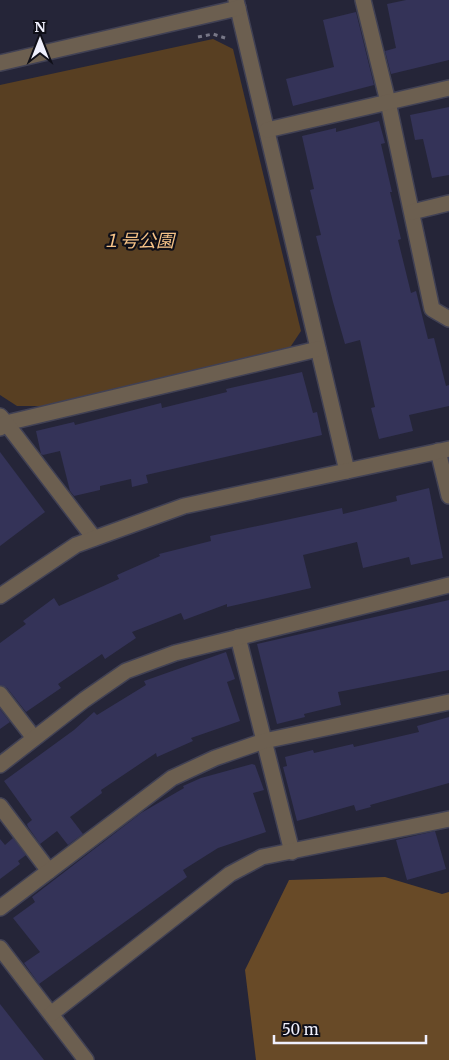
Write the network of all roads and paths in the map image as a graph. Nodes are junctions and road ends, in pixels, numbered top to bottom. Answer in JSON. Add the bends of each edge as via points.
{"nodes":[{"id":1,"x":363,"y":0,"type":"edge"},
{"id":2,"x":237,"y":4,"type":"edge"},
{"id":3,"x":193,"y":38,"type":"dead end"},
{"id":4,"x":230,"y":40,"type":"dead end"},
{"id":5,"x":0,"y":63,"type":"edge"},
{"id":6,"x":449,"y":88,"type":"edge"},
{"id":7,"x":388,"y":102,"type":"junction"},
{"id":8,"x":267,"y":130,"type":"junction"},
{"id":9,"x":449,"y":203,"type":"edge"},
{"id":10,"x":412,"y":212,"type":"junction"},
{"id":11,"x":449,"y":319,"type":"edge"},
{"id":12,"x":318,"y":350,"type":"junction"},
{"id":13,"x":2,"y":422,"type":"edge"},
{"id":14,"x":444,"y":450,"type":"edge"},
{"id":15,"x":347,"y":470,"type":"junction"},
{"id":16,"x":449,"y":496,"type":"edge"},
{"id":17,"x":94,"y":538,"type":"junction"},
{"id":18,"x":449,"y":585,"type":"edge"},
{"id":19,"x":0,"y":596,"type":"edge"},
{"id":20,"x":238,"y":637,"type":"junction"},
{"id":21,"x":0,"y":694,"type":"edge"},
{"id":22,"x":449,"y":702,"type":"edge"},
{"id":23,"x":34,"y":738,"type":"junction"},
{"id":24,"x":264,"y":741,"type":"junction"},
{"id":25,"x":0,"y":765,"type":"edge"},
{"id":26,"x":0,"y":806,"type":"edge"},
{"id":27,"x":449,"y":819,"type":"edge"},
{"id":28,"x":292,"y":852,"type":"junction"},
{"id":29,"x":49,"y":871,"type":"junction"},
{"id":30,"x":0,"y":908,"type":"edge"},
{"id":31,"x":0,"y":948,"type":"edge"},
{"id":32,"x":51,"y":1014,"type":"junction"},
{"id":33,"x":86,"y":1060,"type":"edge"}],
"edges":[{"from":1,"to":7,"type":"street"},
{"from":2,"to":5,"type":"street"},
{"from":2,"to":8,"type":"street"},
{"from":3,"to":4,"type":"path","via":[[213,34]]},
{"from":6,"to":7,"type":"street"},
{"from":7,"to":8,"type":"street"},
{"from":7,"to":10,"type":"street"},
{"from":8,"to":12,"type":"street"},
{"from":9,"to":10,"type":"street"},
{"from":10,"to":11,"type":"street","via":[[432,309]]},
{"from":12,"to":13,"type":"street"},
{"from":12,"to":15,"type":"street"},
{"from":13,"to":17,"type":"street"},
{"from":14,"to":15,"type":"street"},
{"from":14,"to":16,"type":"street"},
{"from":15,"to":17,"type":"street","via":[[184,506]]},
{"from":17,"to":19,"type":"street","via":[[56,557]]},
{"from":18,"to":20,"type":"street"},
{"from":20,"to":23,"type":"street","via":[[175,653],[126,671]]},
{"from":20,"to":24,"type":"street"},
{"from":21,"to":23,"type":"street"},
{"from":22,"to":24,"type":"street"},
{"from":23,"to":25,"type":"street"},
{"from":24,"to":28,"type":"street"},
{"from":24,"to":29,"type":"street","via":[[215,758],[172,778]]},
{"from":26,"to":29,"type":"street"},
{"from":27,"to":28,"type":"street"},
{"from":28,"to":32,"type":"street","via":[[262,857],[230,874]]},
{"from":29,"to":30,"type":"street"},
{"from":31,"to":32,"type":"street"},
{"from":32,"to":33,"type":"street"}]}
